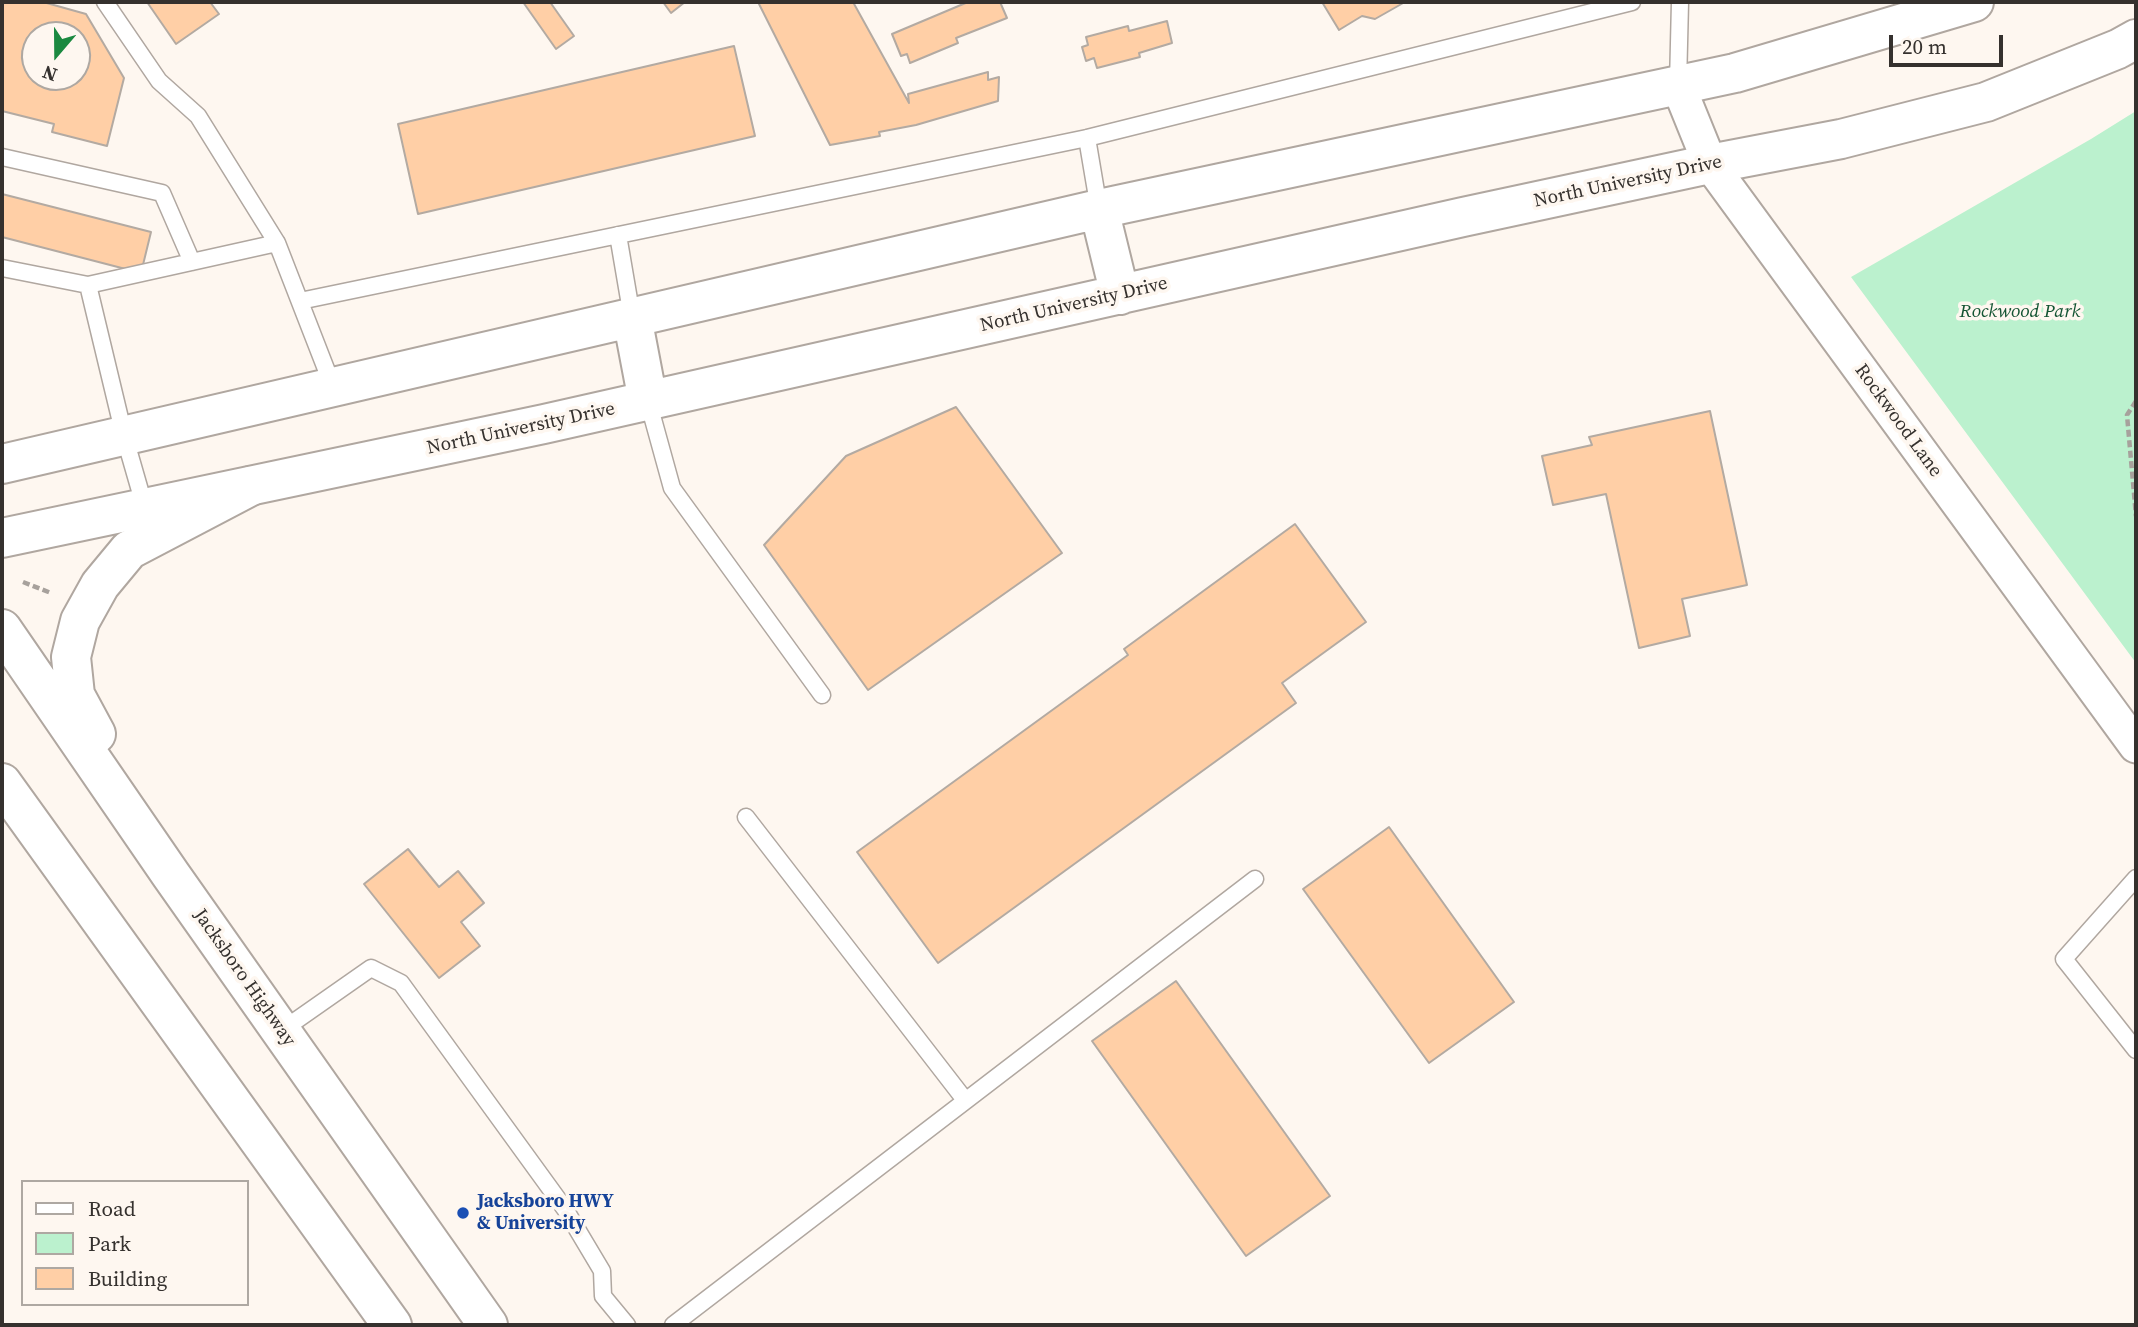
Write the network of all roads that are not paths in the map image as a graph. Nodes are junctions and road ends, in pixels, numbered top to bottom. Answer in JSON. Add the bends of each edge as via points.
{"nodes":[{"id":1,"x":105,"y":2,"type":"edge"},
{"id":2,"x":1632,"y":2,"type":"edge"},
{"id":3,"x":1680,"y":2,"type":"edge"},
{"id":4,"x":1974,"y":2,"type":"edge"},
{"id":5,"x":2136,"y":39,"type":"edge"},
{"id":6,"x":1678,"y":85,"type":"junction"},
{"id":7,"x":1087,"y":138,"type":"junction"},
{"id":8,"x":2,"y":158,"type":"edge"},
{"id":9,"x":1710,"y":164,"type":"junction"},
{"id":10,"x":1099,"y":209,"type":"junction"},
{"id":11,"x":618,"y":235,"type":"junction"},
{"id":12,"x":277,"y":243,"type":"junction"},
{"id":13,"x":192,"y":262,"type":"junction"},
{"id":14,"x":2,"y":268,"type":"edge"},
{"id":15,"x":88,"y":285,"type":"junction"},
{"id":16,"x":1120,"y":295,"type":"junction"},
{"id":17,"x":300,"y":300,"type":"junction"},
{"id":18,"x":632,"y":317,"type":"junction"},
{"id":19,"x":333,"y":387,"type":"junction"},
{"id":20,"x":648,"y":401,"type":"junction"},
{"id":21,"x":124,"y":435,"type":"junction"},
{"id":22,"x":2,"y":464,"type":"edge"},
{"id":23,"x":251,"y":486,"type":"junction"},
{"id":24,"x":145,"y":508,"type":"junction"},
{"id":25,"x":2,"y":538,"type":"edge"},
{"id":26,"x":2,"y":629,"type":"edge"},
{"id":27,"x":822,"y":695,"type":"dead end"},
{"id":28,"x":2136,"y":746,"type":"edge"},
{"id":29,"x":2,"y":783,"type":"edge"},
{"id":30,"x":746,"y":817,"type":"dead end"},
{"id":31,"x":171,"y":875,"type":"junction"},
{"id":32,"x":2136,"y":878,"type":"edge"},
{"id":33,"x":1255,"y":879,"type":"dead end"},
{"id":34,"x":281,"y":1031,"type":"junction"},
{"id":35,"x":2136,"y":1050,"type":"edge"},
{"id":36,"x":965,"y":1100,"type":"junction"},
{"id":37,"x":392,"y":1325,"type":"edge"},
{"id":38,"x":488,"y":1325,"type":"edge"},
{"id":39,"x":628,"y":1325,"type":"edge"},
{"id":40,"x":673,"y":1325,"type":"edge"}],
"edges":[{"from":1,"to":12,"type":"lane","via":[[159,81],[198,116]]},
{"from":2,"to":7,"type":"lane"},
{"from":3,"to":6,"type":"lane"},
{"from":4,"to":6,"type":"main road","via":[[1735,73]]},
{"from":5,"to":9,"type":"main road","name":"North University Drive","via":[[1986,102]]},
{"from":6,"to":9,"type":"street","name":"Rockwood Lane"},
{"from":6,"to":10,"type":"main road"},
{"from":7,"to":10,"type":"lane"},
{"from":7,"to":11,"type":"lane"},
{"from":8,"to":13,"type":"lane","via":[[162,193]]},
{"from":9,"to":16,"type":"main road","name":"North University Drive"},
{"from":9,"to":28,"type":"street","name":"Rockwood Lane"},
{"from":10,"to":16,"type":"main road"},
{"from":10,"to":18,"type":"main road"},
{"from":11,"to":17,"type":"lane"},
{"from":11,"to":18,"type":"lane"},
{"from":12,"to":13,"type":"lane"},
{"from":12,"to":17,"type":"lane"},
{"from":13,"to":15,"type":"lane"},
{"from":14,"to":15,"type":"lane"},
{"from":15,"to":21,"type":"lane"},
{"from":16,"to":20,"type":"main road","name":"North University Drive"},
{"from":17,"to":19,"type":"lane"},
{"from":18,"to":19,"type":"main road"},
{"from":18,"to":20,"type":"main road"},
{"from":19,"to":21,"type":"main road"},
{"from":20,"to":23,"type":"main road","name":"North University Drive"},
{"from":20,"to":27,"type":"lane","via":[[672,488]]},
{"from":21,"to":22,"type":"main road"},
{"from":21,"to":24,"type":"lane"},
{"from":23,"to":24,"type":"main road","name":"North University Drive"},
{"from":23,"to":31,"type":"main road","via":[[129,550],[100,585],[80,621],[71,657],[75,695]]},
{"from":24,"to":25,"type":"main road","name":"North University Drive"},
{"from":26,"to":31,"type":"main road","name":"Jacksboro Highway"},
{"from":29,"to":37,"type":"main road"},
{"from":30,"to":36,"type":"lane"},
{"from":31,"to":34,"type":"main road","name":"Jacksboro Highway"},
{"from":32,"to":35,"type":"lane","via":[[2064,959]]},
{"from":33,"to":36,"type":"lane"},
{"from":34,"to":38,"type":"main road","name":"Jacksboro Highway"},
{"from":34,"to":39,"type":"lane","via":[[371,968],[401,983],[565,1209],[602,1270],[603,1296]]},
{"from":36,"to":40,"type":"lane"}]}
